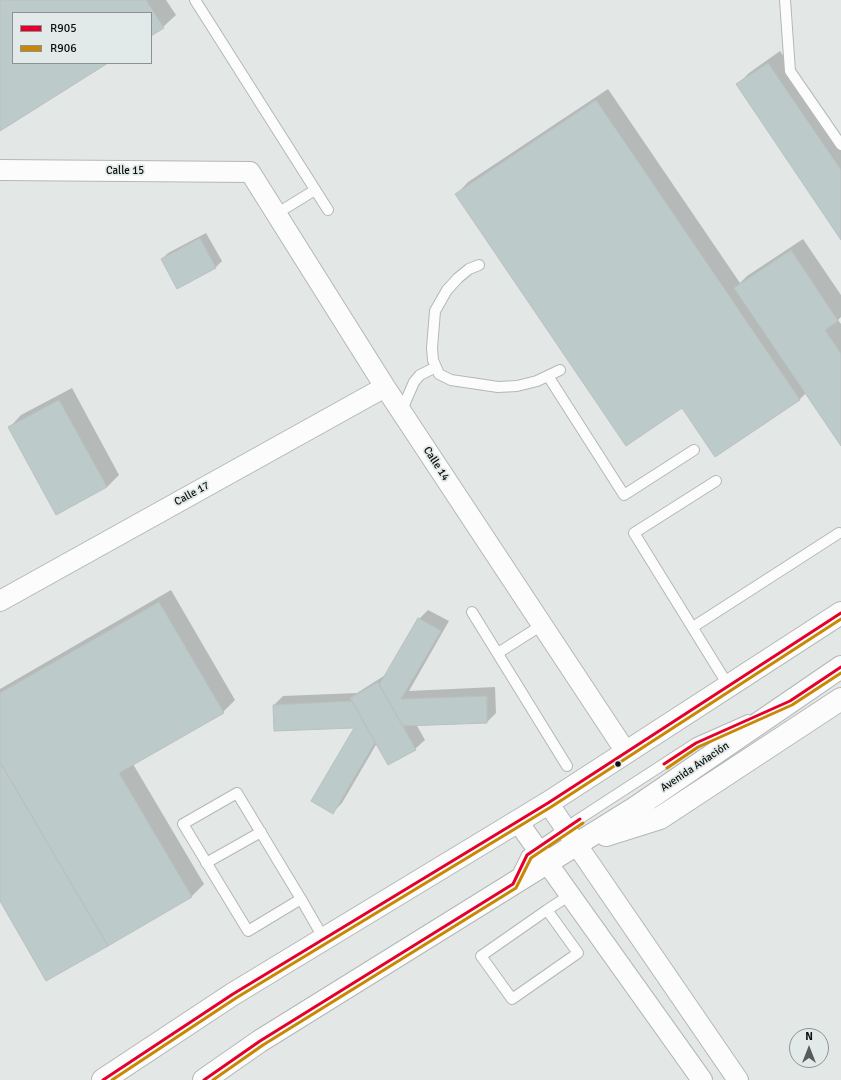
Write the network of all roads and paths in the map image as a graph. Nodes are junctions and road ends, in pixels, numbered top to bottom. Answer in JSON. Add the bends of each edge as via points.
{"nodes":[{"id":1,"x":195,"y":0,"type":"edge"},
{"id":2,"x":786,"y":0,"type":"edge"},
{"id":3,"x":841,"y":146,"type":"edge"},
{"id":4,"x":0,"y":170,"type":"edge"},
{"id":5,"x":250,"y":172,"type":"joint"},
{"id":6,"x":315,"y":190,"type":"junction"},
{"id":7,"x":328,"y":210,"type":"dead end"},
{"id":8,"x":276,"y":214,"type":"junction"},
{"id":9,"x":479,"y":265,"type":"dead end"},
{"id":10,"x":436,"y":367,"type":"junction"},
{"id":11,"x":560,"y":370,"type":"dead end"},
{"id":12,"x":548,"y":376,"type":"junction"},
{"id":13,"x":385,"y":387,"type":"junction"},
{"id":14,"x":402,"y":412,"type":"junction"},
{"id":15,"x":694,"y":450,"type":"dead end"},
{"id":16,"x":716,"y":481,"type":"dead end"},
{"id":17,"x":839,"y":533,"type":"dead end"},
{"id":18,"x":0,"y":601,"type":"edge"},
{"id":19,"x":472,"y":612,"type":"dead end"},
{"id":20,"x":841,"y":613,"type":"edge"},
{"id":21,"x":841,"y":621,"type":"edge"},
{"id":22,"x":542,"y":625,"type":"junction"},
{"id":23,"x":693,"y":627,"type":"junction"},
{"id":24,"x":782,"y":651,"type":"junction"},
{"id":25,"x":498,"y":653,"type":"junction"},
{"id":26,"x":841,"y":667,"type":"edge"},
{"id":27,"x":728,"y":685,"type":"junction"},
{"id":28,"x":841,"y":699,"type":"edge"},
{"id":29,"x":626,"y":752,"type":"junction"},
{"id":30,"x":567,"y":766,"type":"dead end"},
{"id":31,"x":548,"y":803,"type":"junction"},
{"id":32,"x":518,"y":822,"type":"junction"},
{"id":33,"x":260,"y":832,"type":"junction"},
{"id":34,"x":571,"y":836,"type":"junction"},
{"id":35,"x":541,"y":856,"type":"junction"},
{"id":36,"x":206,"y":863,"type":"junction"},
{"id":37,"x":570,"y":895,"type":"junction"},
{"id":38,"x":301,"y":899,"type":"junction"},
{"id":39,"x":547,"y":910,"type":"junction"},
{"id":40,"x":324,"y":939,"type":"junction"},
{"id":41,"x":662,"y":969,"type":"junction"},
{"id":42,"x":636,"y":987,"type":"junction"},
{"id":43,"x":722,"y":1056,"type":"junction"},
{"id":44,"x":699,"y":1077,"type":"edge"},
{"id":45,"x":103,"y":1080,"type":"edge"},
{"id":46,"x":204,"y":1080,"type":"edge"},
{"id":47,"x":738,"y":1080,"type":"edge"}],
"edges":[{"from":1,"to":6,"type":"lane"},
{"from":2,"to":3,"type":"lane","via":[[790,71]]},
{"from":4,"to":5,"type":"street","name":"Calle 15"},
{"from":5,"to":8,"type":"street","name":"Calle 14"},
{"from":6,"to":7,"type":"lane"},
{"from":6,"to":8,"type":"lane"},
{"from":8,"to":13,"type":"street","name":"Calle 14"},
{"from":9,"to":10,"type":"lane","via":[[458,278],[435,310],[432,348]]},
{"from":10,"to":12,"type":"lane","via":[[439,374],[451,380],[498,387],[517,386]]},
{"from":10,"to":14,"type":"lane","via":[[420,375],[414,382]]},
{"from":11,"to":12,"type":"lane"},
{"from":12,"to":15,"type":"lane","via":[[624,495]]},
{"from":13,"to":14,"type":"street","name":"Calle 14"},
{"from":13,"to":18,"type":"street","name":"Calle 17"},
{"from":14,"to":22,"type":"street","name":"Calle 14"},
{"from":16,"to":23,"type":"lane","via":[[634,533]]},
{"from":17,"to":23,"type":"lane"},
{"from":19,"to":25,"type":"lane"},
{"from":20,"to":24,"type":"main road"},
{"from":21,"to":24,"type":"main road"},
{"from":22,"to":25,"type":"lane"},
{"from":22,"to":29,"type":"street","name":"Calle 14"},
{"from":23,"to":27,"type":"lane"},
{"from":24,"to":27,"type":"main road"},
{"from":25,"to":30,"type":"lane"},
{"from":26,"to":34,"type":"main road","name":"Avenida Aviación","via":[[641,804]]},
{"from":27,"to":29,"type":"main road"},
{"from":28,"to":34,"type":"main road","via":[[660,818]]},
{"from":29,"to":31,"type":"main road"},
{"from":31,"to":32,"type":"main road"},
{"from":31,"to":34,"type":"street"},
{"from":32,"to":35,"type":"street"},
{"from":32,"to":40,"type":"main road"},
{"from":33,"to":36,"type":"lane"},
{"from":33,"to":36,"type":"lane","via":[[236,793],[183,824]]},
{"from":33,"to":38,"type":"lane"},
{"from":34,"to":35,"type":"main road","name":"Avenida Aviación"},
{"from":34,"to":41,"type":"street"},
{"from":35,"to":37,"type":"street"},
{"from":35,"to":46,"type":"main road","name":"Avenida Aviación","via":[[513,884],[260,1041]]},
{"from":36,"to":38,"type":"lane","via":[[248,931]]},
{"from":37,"to":39,"type":"lane"},
{"from":37,"to":42,"type":"street"},
{"from":38,"to":40,"type":"lane"},
{"from":39,"to":39,"type":"lane","via":[[481,956],[512,999],[578,953]]},
{"from":40,"to":45,"type":"main road","via":[[233,994]]},
{"from":41,"to":42,"type":"street"},
{"from":41,"to":43,"type":"street"},
{"from":42,"to":44,"type":"street"},
{"from":43,"to":44,"type":"street"},
{"from":43,"to":47,"type":"street"}]}
